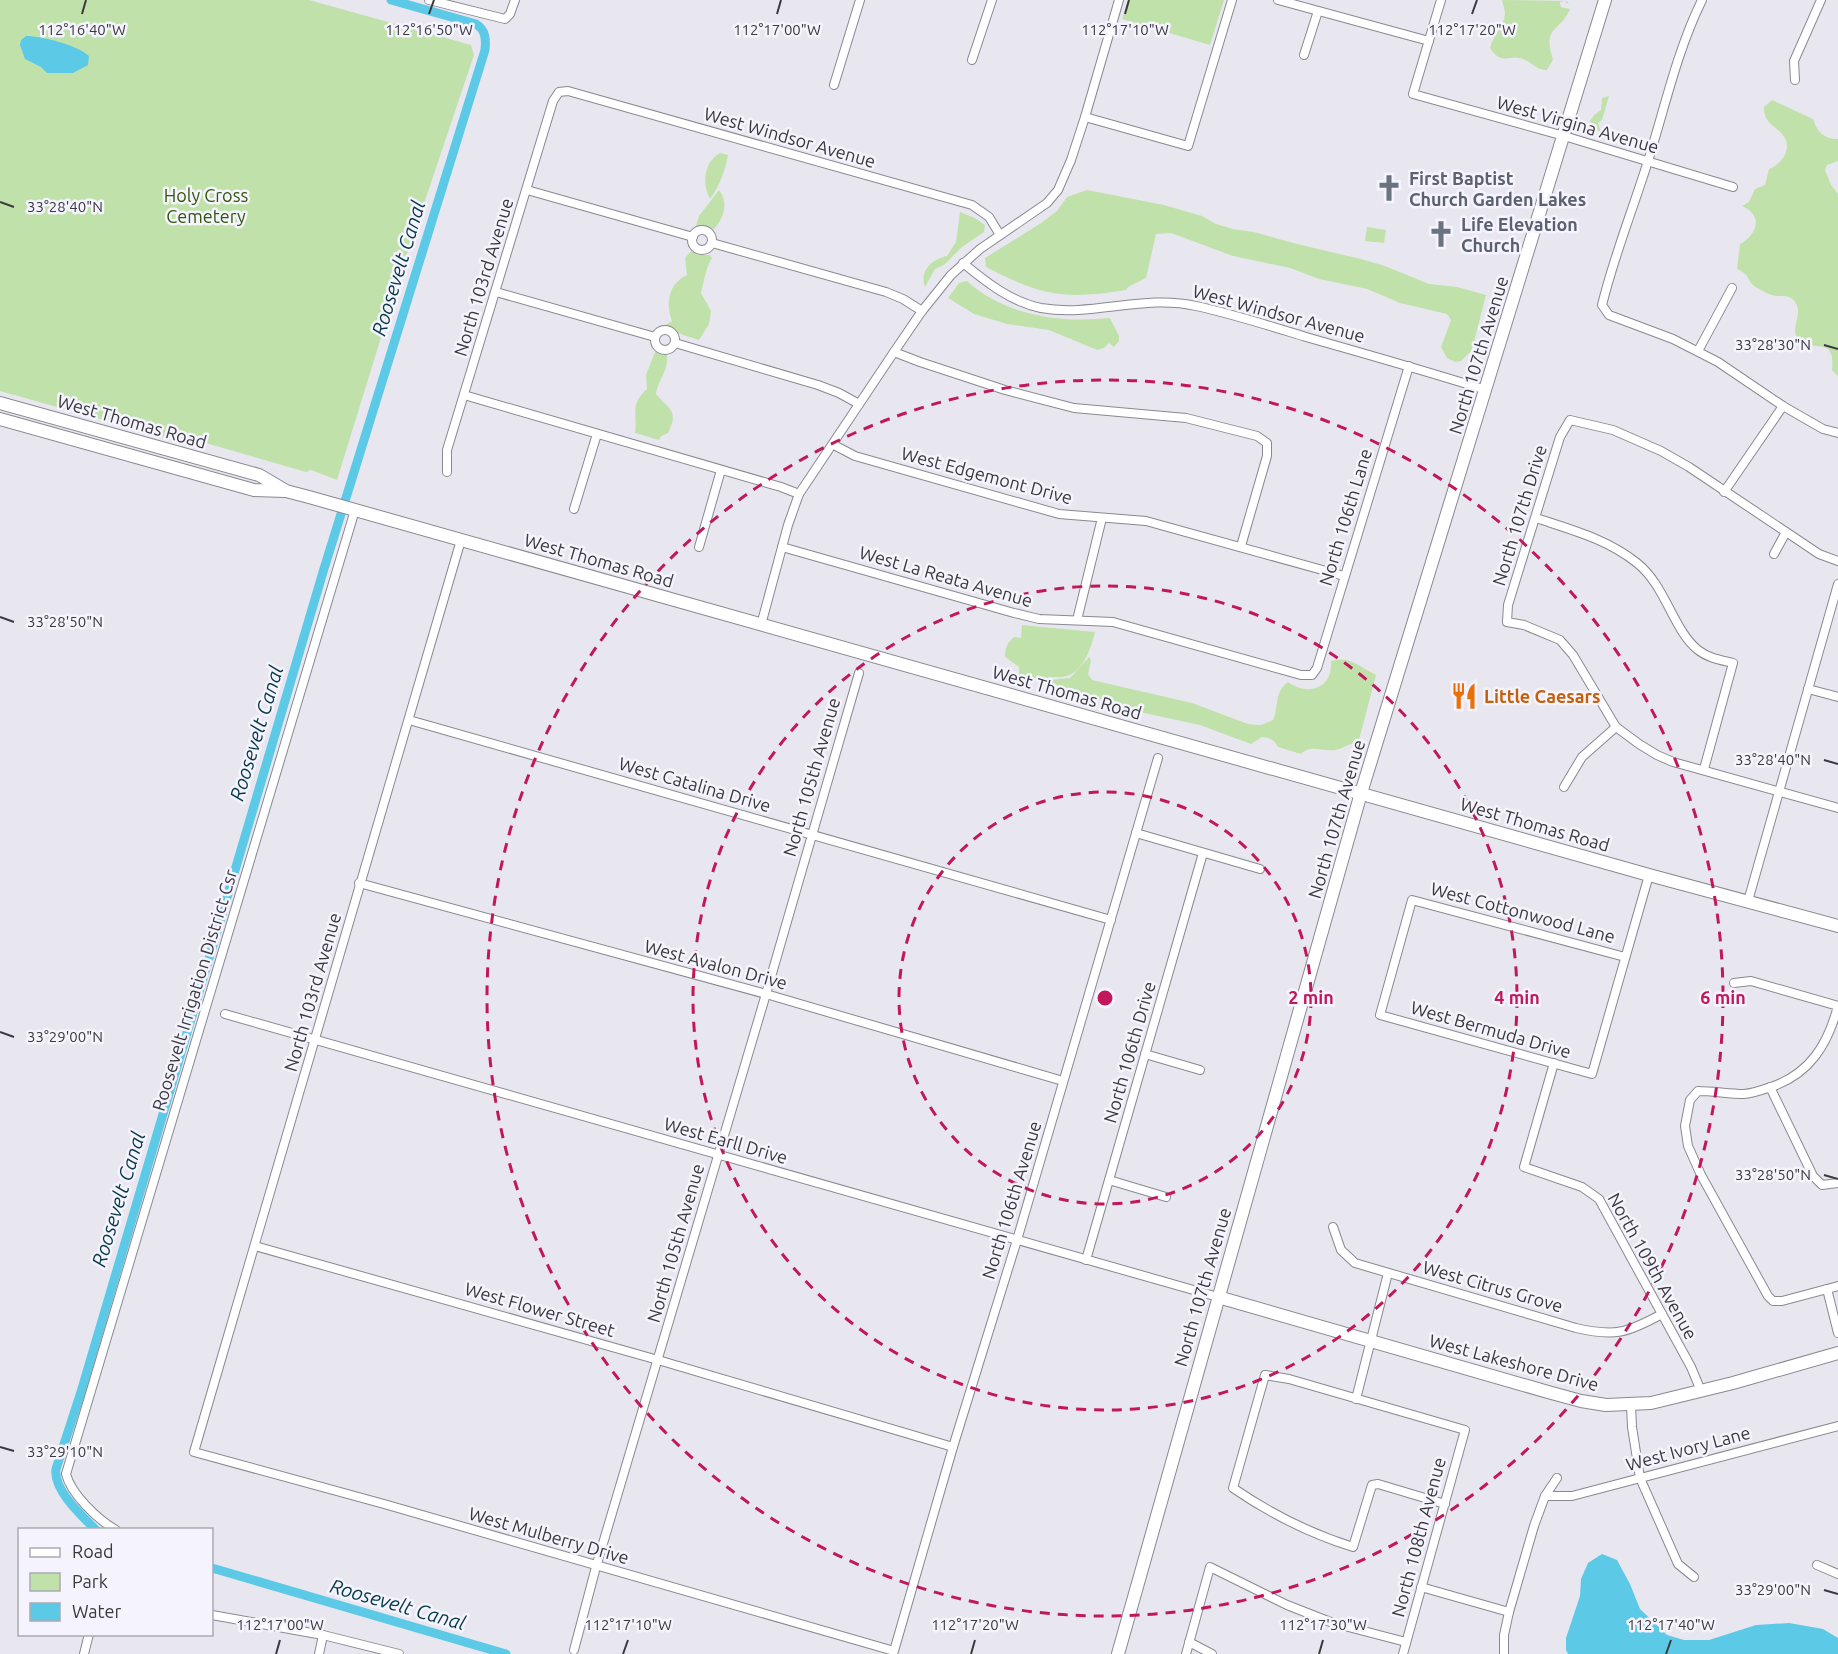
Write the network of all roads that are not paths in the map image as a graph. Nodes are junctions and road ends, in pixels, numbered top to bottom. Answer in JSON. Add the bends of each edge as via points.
{"nodes":[{"id":1,"x":429,"y":0,"type":"edge"},
{"id":2,"x":515,"y":0,"type":"edge"},
{"id":3,"x":860,"y":0,"type":"edge"},
{"id":4,"x":992,"y":0,"type":"edge"},
{"id":5,"x":1119,"y":0,"type":"edge"},
{"id":6,"x":1232,"y":0,"type":"edge"},
{"id":7,"x":1278,"y":0,"type":"edge"},
{"id":8,"x":1441,"y":0,"type":"edge"},
{"id":9,"x":1605,"y":0,"type":"edge"},
{"id":10,"x":1701,"y":0,"type":"edge"},
{"id":11,"x":1821,"y":0,"type":"edge"},
{"id":12,"x":1318,"y":11,"type":"junction"},
{"id":13,"x":1429,"y":41,"type":"junction"},
{"id":14,"x":1305,"y":55,"type":"dead end"},
{"id":15,"x":972,"y":60,"type":"dead end"},
{"id":16,"x":1795,"y":80,"type":"dead end"},
{"id":17,"x":834,"y":85,"type":"dead end"},
{"id":18,"x":559,"y":93,"type":"joint"},
{"id":19,"x":1085,"y":117,"type":"junction"},
{"id":20,"x":1564,"y":136,"type":"junction"},
{"id":21,"x":1648,"y":161,"type":"junction"},
{"id":22,"x":1733,"y":187,"type":"dead end"},
{"id":23,"x":527,"y":190,"type":"junction"},
{"id":24,"x":1000,"y":235,"type":"junction"},
{"id":25,"x":693,"y":237,"type":"junction"},
{"id":26,"x":712,"y":243,"type":"junction"},
{"id":27,"x":963,"y":263,"type":"junction"},
{"id":28,"x":1732,"y":288,"type":"dead end"},
{"id":29,"x":496,"y":292,"type":"junction"},
{"id":30,"x":922,"y":311,"type":"junction"},
{"id":31,"x":655,"y":337,"type":"junction"},
{"id":32,"x":675,"y":343,"type":"junction"},
{"id":33,"x":1698,"y":351,"type":"junction"},
{"id":34,"x":894,"y":352,"type":"junction"},
{"id":35,"x":1409,"y":366,"type":"junction"},
{"id":36,"x":1486,"y":390,"type":"junction"},
{"id":37,"x":464,"y":395,"type":"junction"},
{"id":38,"x":0,"y":403,"type":"edge"},
{"id":39,"x":859,"y":404,"type":"junction"},
{"id":40,"x":1783,"y":406,"type":"junction"},
{"id":41,"x":0,"y":419,"type":"edge"},
{"id":42,"x":1838,"y":433,"type":"edge"},
{"id":43,"x":597,"y":434,"type":"junction"},
{"id":44,"x":834,"y":445,"type":"junction"},
{"id":45,"x":721,"y":470,"type":"junction"},
{"id":46,"x":447,"y":472,"type":"dead end"},
{"id":47,"x":286,"y":491,"type":"junction"},
{"id":48,"x":1724,"y":492,"type":"junction"},
{"id":49,"x":799,"y":495,"type":"junction"},
{"id":50,"x":574,"y":509,"type":"dead end"},
{"id":51,"x":355,"y":510,"type":"junction"},
{"id":52,"x":1102,"y":518,"type":"junction"},
{"id":53,"x":1536,"y":518,"type":"junction"},
{"id":54,"x":1786,"y":532,"type":"junction"},
{"id":55,"x":461,"y":540,"type":"junction"},
{"id":56,"x":1241,"y":546,"type":"junction"},
{"id":57,"x":699,"y":547,"type":"dead end"},
{"id":58,"x":782,"y":547,"type":"junction"},
{"id":59,"x":1774,"y":554,"type":"dead end"},
{"id":60,"x":1838,"y":561,"type":"edge"},
{"id":61,"x":1344,"y":576,"type":"junction"},
{"id":62,"x":1838,"y":584,"type":"edge"},
{"id":63,"x":1077,"y":620,"type":"junction"},
{"id":64,"x":761,"y":625,"type":"junction"},
{"id":65,"x":859,"y":673,"type":"dead end"},
{"id":66,"x":1312,"y":675,"type":"joint"},
{"id":67,"x":1808,"y":688,"type":"junction"},
{"id":68,"x":1838,"y":697,"type":"edge"},
{"id":69,"x":409,"y":720,"type":"junction"},
{"id":70,"x":1616,"y":727,"type":"junction"},
{"id":71,"x":1158,"y":758,"type":"dead end"},
{"id":72,"x":1704,"y":769,"type":"junction"},
{"id":73,"x":1564,"y":787,"type":"dead end"},
{"id":74,"x":1780,"y":790,"type":"junction"},
{"id":75,"x":1361,"y":793,"type":"junction"},
{"id":76,"x":1838,"y":808,"type":"edge"},
{"id":77,"x":1136,"y":833,"type":"junction"},
{"id":78,"x":812,"y":835,"type":"junction"},
{"id":79,"x":1203,"y":853,"type":"junction"},
{"id":80,"x":1260,"y":869,"type":"dead end"},
{"id":81,"x":1648,"y":875,"type":"junction"},
{"id":82,"x":360,"y":884,"type":"junction"},
{"id":83,"x":1748,"y":901,"type":"junction"},
{"id":84,"x":1111,"y":920,"type":"junction"},
{"id":85,"x":1838,"y":926,"type":"edge"},
{"id":86,"x":1625,"y":957,"type":"junction"},
{"id":87,"x":1734,"y":983,"type":"dead end"},
{"id":88,"x":766,"y":994,"type":"junction"},
{"id":89,"x":1838,"y":1006,"type":"edge"},
{"id":90,"x":225,"y":1014,"type":"dead end"},
{"id":91,"x":1380,"y":1015,"type":"joint"},
{"id":92,"x":316,"y":1040,"type":"junction"},
{"id":93,"x":1145,"y":1054,"type":"junction"},
{"id":94,"x":1554,"y":1063,"type":"junction"},
{"id":95,"x":1200,"y":1070,"type":"dead end"},
{"id":96,"x":1063,"y":1081,"type":"junction"},
{"id":97,"x":1770,"y":1087,"type":"junction"},
{"id":98,"x":717,"y":1154,"type":"junction"},
{"id":99,"x":1108,"y":1180,"type":"junction"},
{"id":100,"x":1838,"y":1183,"type":"edge"},
{"id":101,"x":1166,"y":1197,"type":"dead end"},
{"id":102,"x":1333,"y":1227,"type":"dead end"},
{"id":103,"x":1017,"y":1240,"type":"junction"},
{"id":104,"x":255,"y":1246,"type":"junction"},
{"id":105,"x":1086,"y":1260,"type":"junction"},
{"id":106,"x":1388,"y":1273,"type":"junction"},
{"id":107,"x":1838,"y":1286,"type":"edge"},
{"id":108,"x":1827,"y":1289,"type":"junction"},
{"id":109,"x":1218,"y":1297,"type":"junction"},
{"id":110,"x":1662,"y":1314,"type":"junction"},
{"id":111,"x":1838,"y":1333,"type":"edge"},
{"id":112,"x":1370,"y":1342,"type":"junction"},
{"id":113,"x":1838,"y":1353,"type":"edge"},
{"id":114,"x":658,"y":1360,"type":"junction"},
{"id":115,"x":1701,"y":1390,"type":"junction"},
{"id":116,"x":1356,"y":1400,"type":"junction"},
{"id":117,"x":1631,"y":1405,"type":"junction"},
{"id":118,"x":1838,"y":1426,"type":"edge"},
{"id":119,"x":952,"y":1447,"type":"junction"},
{"id":120,"x":194,"y":1452,"type":"joint"},
{"id":121,"x":1557,"y":1478,"type":"dead end"},
{"id":122,"x":1640,"y":1478,"type":"junction"},
{"id":123,"x":1545,"y":1496,"type":"junction"},
{"id":124,"x":1444,"y":1504,"type":"junction"},
{"id":125,"x":113,"y":1528,"type":"edge"},
{"id":126,"x":1817,"y":1565,"type":"dead end"},
{"id":127,"x":596,"y":1567,"type":"junction"},
{"id":128,"x":1838,"y":1574,"type":"edge"},
{"id":129,"x":1694,"y":1577,"type":"dead end"},
{"id":130,"x":1422,"y":1587,"type":"junction"},
{"id":131,"x":1509,"y":1612,"type":"junction"},
{"id":132,"x":213,"y":1615,"type":"edge"},
{"id":133,"x":323,"y":1635,"type":"junction"},
{"id":134,"x":89,"y":1636,"type":"edge"},
{"id":135,"x":1189,"y":1642,"type":"junction"},
{"id":136,"x":1406,"y":1642,"type":"junction"},
{"id":137,"x":574,"y":1650,"type":"dead end"},
{"id":138,"x":894,"y":1651,"type":"joint"},
{"id":139,"x":84,"y":1654,"type":"edge"},
{"id":140,"x":319,"y":1654,"type":"edge"},
{"id":141,"x":399,"y":1654,"type":"edge"},
{"id":142,"x":1118,"y":1654,"type":"edge"},
{"id":143,"x":1186,"y":1654,"type":"edge"},
{"id":144,"x":1212,"y":1654,"type":"edge"},
{"id":145,"x":1403,"y":1654,"type":"edge"},
{"id":146,"x":1504,"y":1654,"type":"edge"}],
"edges":[{"from":1,"to":2,"type":"street","via":[[505,19]]},
{"from":3,"to":17,"type":"street"},
{"from":4,"to":15,"type":"street"},
{"from":5,"to":19,"type":"street"},
{"from":6,"to":19,"type":"street","via":[[1188,146]]},
{"from":7,"to":12,"type":"street"},
{"from":8,"to":13,"type":"street"},
{"from":9,"to":20,"type":"main road","name":"North 107th Avenue"},
{"from":10,"to":21,"type":"street","via":[[1682,45]]},
{"from":11,"to":16,"type":"street","via":[[1794,61]]},
{"from":12,"to":13,"type":"street"},
{"from":12,"to":14,"type":"street"},
{"from":13,"to":20,"type":"street","name":"West Virgina Avenue","via":[[1413,94]]},
{"from":18,"to":23,"type":"street","name":"North 103rd Avenue","via":[[553,101]]},
{"from":18,"to":24,"type":"street","name":"West Windsor Avenue","via":[[568,91],[972,205],[989,217]]},
{"from":19,"to":24,"type":"street","via":[[1058,190],[1047,203]]},
{"from":20,"to":21,"type":"street","name":"West Virgina Avenue"},
{"from":20,"to":36,"type":"main road","name":"North 107th Avenue"},
{"from":21,"to":22,"type":"street","name":"West Virgina Avenue"},
{"from":21,"to":33,"type":"street","via":[[1602,305],[1609,315]]},
{"from":23,"to":25,"type":"street"},
{"from":23,"to":29,"type":"street","name":"North 103rd Avenue"},
{"from":24,"to":27,"type":"street"},
{"from":25,"to":26,"type":"street","via":[[704,230],[710,233]]},
{"from":25,"to":26,"type":"street","via":[[694,246],[700,250],[706,250]]},
{"from":26,"to":30,"type":"street","via":[[886,292]]},
{"from":27,"to":30,"type":"street"},
{"from":27,"to":35,"type":"street","name":"West Windsor Avenue","via":[[991,286],[1041,308],[1080,310],[1177,302]]},
{"from":28,"to":33,"type":"street"},
{"from":29,"to":31,"type":"street"},
{"from":29,"to":37,"type":"street","name":"North 103rd Avenue"},
{"from":30,"to":34,"type":"street"},
{"from":31,"to":32,"type":"street","via":[[661,350],[668,350]]},
{"from":31,"to":32,"type":"street","via":[[668,330],[674,334]]},
{"from":32,"to":39,"type":"street","via":[[818,386]]},
{"from":33,"to":40,"type":"street"},
{"from":34,"to":39,"type":"street"},
{"from":34,"to":56,"type":"street","via":[[1005,390],[1074,408],[1186,418],[1257,436],[1267,443],[1267,456]]},
{"from":35,"to":36,"type":"street","name":"West Windsor Avenue"},
{"from":35,"to":61,"type":"street","name":"North 106th Lane"},
{"from":36,"to":75,"type":"main road","name":"North 107th Avenue"},
{"from":37,"to":43,"type":"street"},
{"from":37,"to":46,"type":"street","name":"North 103rd Avenue","via":[[447,450]]},
{"from":38,"to":47,"type":"main road","name":"West Thomas Road","via":[[259,475]]},
{"from":39,"to":44,"type":"street"},
{"from":40,"to":42,"type":"street","via":[[1823,429]]},
{"from":40,"to":48,"type":"street"},
{"from":41,"to":47,"type":"main road","name":"West Thomas Road","via":[[254,490]]},
{"from":43,"to":45,"type":"street"},
{"from":43,"to":50,"type":"street"},
{"from":44,"to":49,"type":"street"},
{"from":44,"to":52,"type":"street","name":"West Edgemont Drive","via":[[855,456],[1059,514]]},
{"from":45,"to":49,"type":"street"},
{"from":45,"to":57,"type":"street"},
{"from":47,"to":51,"type":"main road","name":"West Thomas Road"},
{"from":48,"to":53,"type":"street","name":"North 107th Drive","via":[[1689,467],[1637,440],[1570,420],[1560,437]]},
{"from":48,"to":54,"type":"street"},
{"from":49,"to":58,"type":"street"},
{"from":51,"to":55,"type":"main road","name":"West Thomas Road"},
{"from":51,"to":125,"type":"street","name":"Roosevelt Irrigation District Csr","via":[[66,1474],[76,1494]]},
{"from":52,"to":56,"type":"street","name":"West Edgemont Drive","via":[[1146,521]]},
{"from":52,"to":63,"type":"street"},
{"from":53,"to":70,"type":"street","name":"North 107th Drive","via":[[1508,605],[1507,622],[1560,640]]},
{"from":53,"to":72,"type":"street","via":[[1592,536],[1639,564],[1657,584],[1688,641],[1713,658],[1733,663]]},
{"from":54,"to":59,"type":"street"},
{"from":54,"to":60,"type":"street","via":[[1819,554]]},
{"from":55,"to":64,"type":"main road","name":"West Thomas Road"},
{"from":55,"to":69,"type":"street","name":"North 103rd Avenue"},
{"from":56,"to":61,"type":"street","name":"West Edgemont Drive"},
{"from":58,"to":63,"type":"street","name":"West La Reata Avenue","via":[[1014,614]]},
{"from":58,"to":64,"type":"street"},
{"from":61,"to":66,"type":"street","name":"North 106th Lane"},
{"from":62,"to":67,"type":"street"},
{"from":63,"to":66,"type":"street","name":"West La Reata Avenue","via":[[1113,622]]},
{"from":64,"to":75,"type":"main road","name":"West Thomas Road"},
{"from":65,"to":78,"type":"street","name":"North 105th Avenue"},
{"from":67,"to":68,"type":"street"},
{"from":67,"to":74,"type":"street"},
{"from":69,"to":78,"type":"street","name":"West Catalina Drive"},
{"from":69,"to":82,"type":"street","name":"North 103rd Avenue"},
{"from":70,"to":72,"type":"street","via":[[1657,755]]},
{"from":70,"to":73,"type":"street","via":[[1582,757]]},
{"from":71,"to":77,"type":"street","name":"North 106th Avenue"},
{"from":72,"to":74,"type":"street"},
{"from":74,"to":76,"type":"street"},
{"from":74,"to":83,"type":"street"},
{"from":75,"to":81,"type":"main road","name":"West Thomas Road"},
{"from":75,"to":109,"type":"main road","name":"North 107th Avenue"},
{"from":77,"to":79,"type":"street"},
{"from":77,"to":84,"type":"street","name":"North 106th Avenue"},
{"from":78,"to":84,"type":"street","name":"West Catalina Drive"},
{"from":78,"to":88,"type":"street","name":"North 105th Avenue"},
{"from":79,"to":80,"type":"street"},
{"from":79,"to":93,"type":"street","name":"North 106th Drive"},
{"from":81,"to":83,"type":"main road","name":"West Thomas Road"},
{"from":81,"to":86,"type":"street"},
{"from":82,"to":88,"type":"street","name":"West Avalon Drive"},
{"from":82,"to":92,"type":"street","name":"North 103rd Avenue"},
{"from":83,"to":85,"type":"main road","name":"West Thomas Road"},
{"from":84,"to":96,"type":"street","name":"North 106th Avenue"},
{"from":86,"to":91,"type":"street","name":"West Cottonwood Lane","via":[[1412,900]]},
{"from":86,"to":94,"type":"street","name":"West Bermuda Drive","via":[[1592,1074]]},
{"from":87,"to":89,"type":"street","via":[[1751,981]]},
{"from":88,"to":96,"type":"street","name":"West Avalon Drive"},
{"from":88,"to":98,"type":"street","name":"North 105th Avenue"},
{"from":89,"to":97,"type":"street","via":[[1830,1033],[1801,1073]]},
{"from":90,"to":92,"type":"street","name":"West Earll Drive"},
{"from":91,"to":94,"type":"street","name":"West Bermuda Drive"},
{"from":92,"to":98,"type":"street","name":"West Earll Drive"},
{"from":92,"to":104,"type":"street","name":"North 103rd Avenue"},
{"from":93,"to":95,"type":"street"},
{"from":93,"to":99,"type":"street","name":"North 106th Drive"},
{"from":94,"to":110,"type":"street","name":"North 109th Avenue","via":[[1524,1167],[1582,1187],[1599,1199]]},
{"from":96,"to":103,"type":"street","name":"North 106th Avenue"},
{"from":97,"to":100,"type":"street","via":[[1813,1176],[1822,1185]]},
{"from":97,"to":108,"type":"street","via":[[1744,1094],[1698,1091],[1690,1100],[1685,1126],[1688,1146],[1768,1296],[1782,1302]]},
{"from":98,"to":103,"type":"street","name":"West Earll Drive"},
{"from":98,"to":114,"type":"street","name":"North 105th Avenue"},
{"from":99,"to":101,"type":"street"},
{"from":99,"to":105,"type":"street","name":"North 106th Drive"},
{"from":102,"to":106,"type":"street","name":"West Citrus Grove","via":[[1341,1250],[1355,1263]]},
{"from":103,"to":105,"type":"street","name":"West Earll Drive"},
{"from":103,"to":119,"type":"street","name":"North 106th Avenue"},
{"from":104,"to":114,"type":"street","name":"West Flower Street"},
{"from":104,"to":120,"type":"street","name":"North 103rd Avenue"},
{"from":105,"to":109,"type":"street","name":"West Earll Drive"},
{"from":106,"to":110,"type":"street","name":"West Citrus Grove","via":[[1595,1332],[1615,1334],[1635,1329]]},
{"from":106,"to":112,"type":"street"},
{"from":107,"to":108,"type":"street"},
{"from":108,"to":111,"type":"street"},
{"from":109,"to":112,"type":"main road","name":"West Lakeshore Drive"},
{"from":109,"to":142,"type":"main road","name":"North 107th Avenue"},
{"from":110,"to":115,"type":"street","name":"North 109th Avenue"},
{"from":112,"to":116,"type":"street"},
{"from":112,"to":117,"type":"main road","name":"West Lakeshore Drive","via":[[1581,1401]]},
{"from":113,"to":115,"type":"main road","name":"West Lakeshore Drive"},
{"from":114,"to":119,"type":"street","name":"West Flower Street"},
{"from":114,"to":127,"type":"street","name":"North 105th Avenue"},
{"from":115,"to":117,"type":"main road","name":"West Lakeshore Drive"},
{"from":116,"to":124,"type":"street","name":"North 108th Avenue","via":[[1465,1430]]},
{"from":116,"to":124,"type":"street","via":[[1265,1375],[1233,1488],[1320,1537],[1353,1547],[1372,1485]]},
{"from":117,"to":122,"type":"street"},
{"from":118,"to":122,"type":"street","name":"West Ivory Lane"},
{"from":119,"to":138,"type":"street","name":"North 106th Avenue"},
{"from":120,"to":127,"type":"street","name":"West Mulberry Drive"},
{"from":121,"to":123,"type":"street"},
{"from":122,"to":123,"type":"street","name":"West Ivory Lane","via":[[1572,1496]]},
{"from":122,"to":129,"type":"street","via":[[1678,1564]]},
{"from":123,"to":131,"type":"street"},
{"from":124,"to":130,"type":"street","name":"North 108th Avenue"},
{"from":126,"to":128,"type":"street"},
{"from":127,"to":137,"type":"street","name":"North 105th Avenue"},
{"from":127,"to":138,"type":"street","name":"West Mulberry Drive"},
{"from":130,"to":131,"type":"street"},
{"from":130,"to":136,"type":"street","name":"North 108th Avenue"},
{"from":131,"to":146,"type":"street","via":[[1503,1635]]},
{"from":132,"to":133,"type":"street"},
{"from":133,"to":140,"type":"street"},
{"from":133,"to":141,"type":"street"},
{"from":134,"to":139,"type":"street"},
{"from":135,"to":136,"type":"street","via":[[1210,1567],[1333,1623]]},
{"from":135,"to":143,"type":"street"},
{"from":135,"to":144,"type":"street"},
{"from":136,"to":145,"type":"street","name":"North 108th Avenue"}]}
